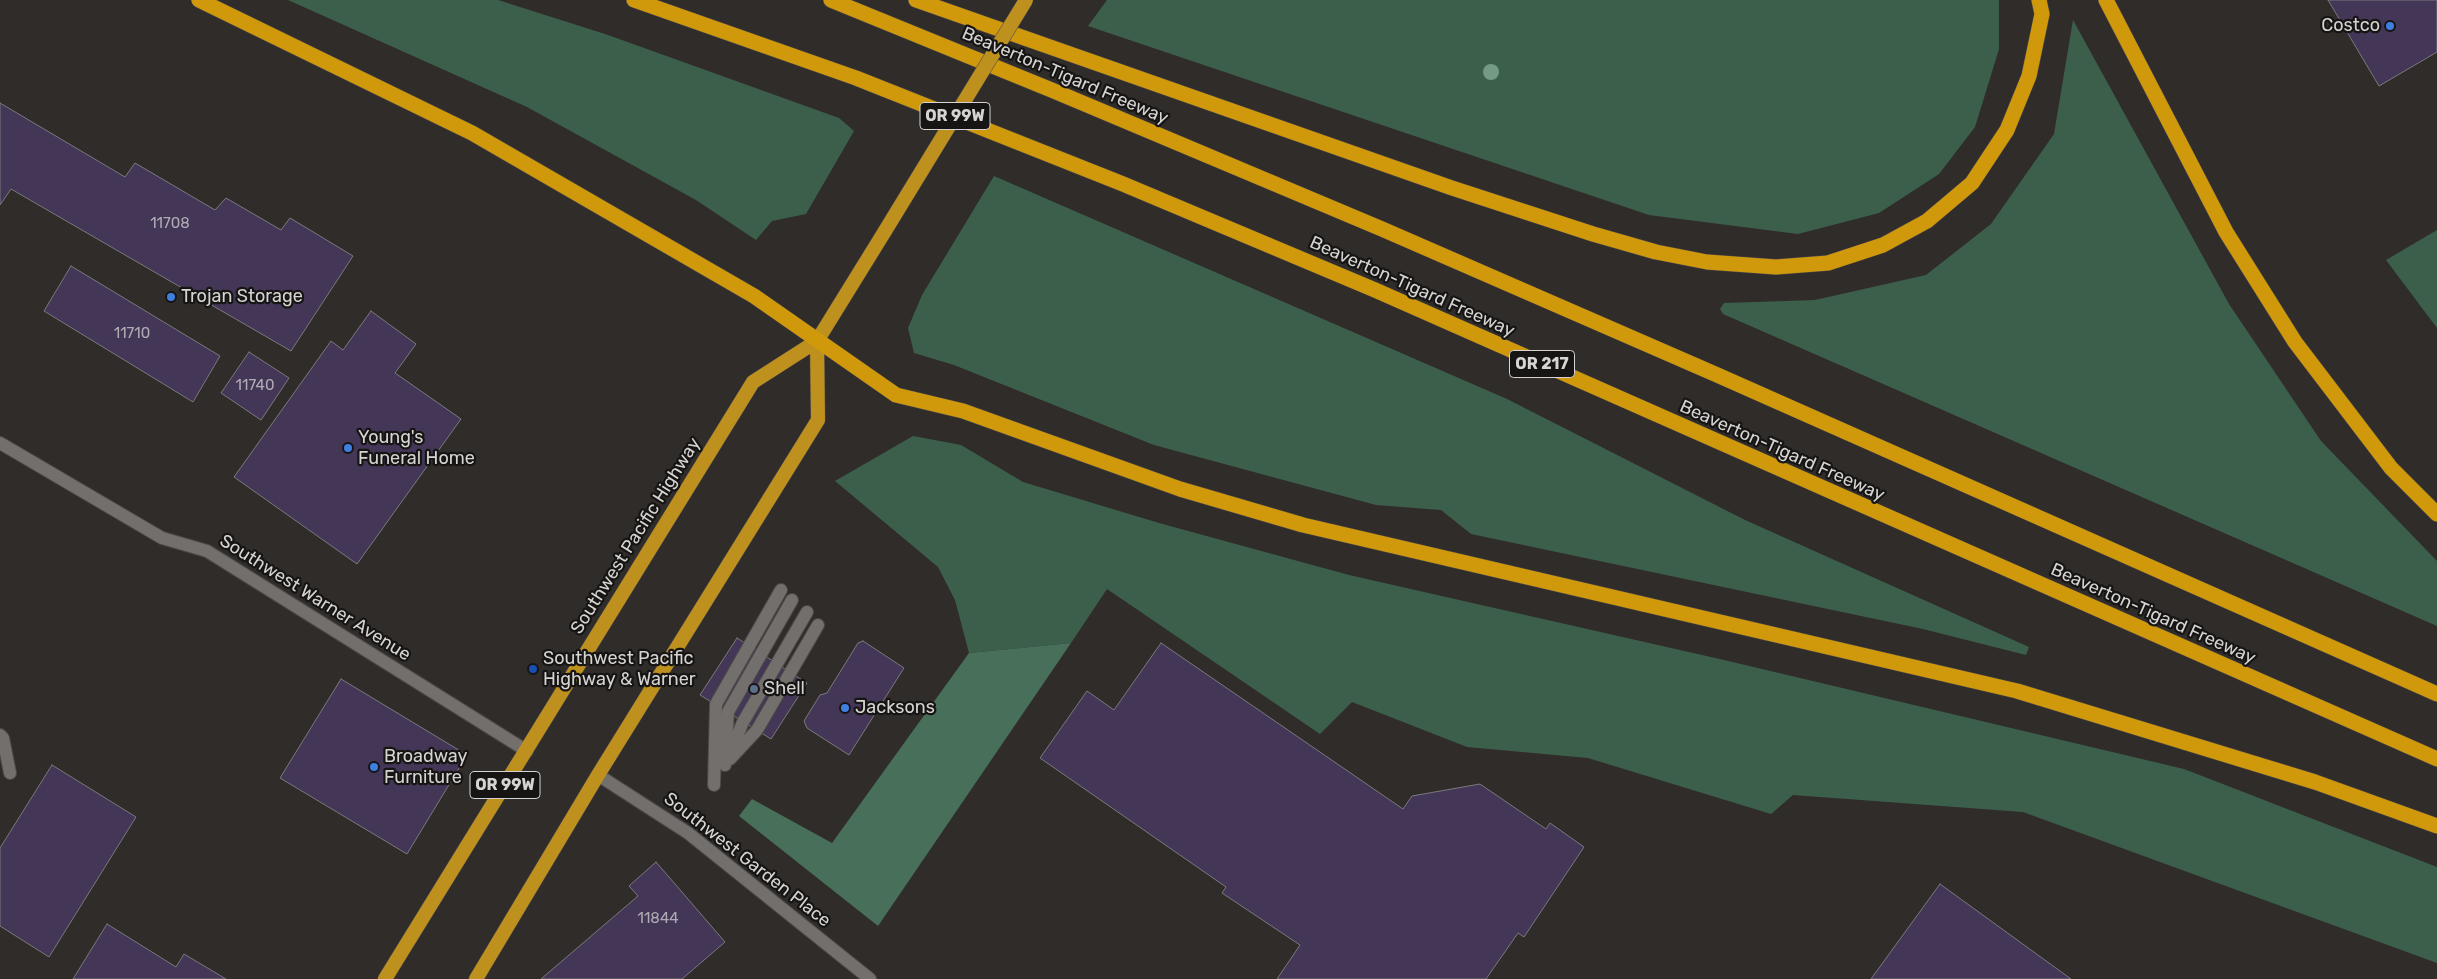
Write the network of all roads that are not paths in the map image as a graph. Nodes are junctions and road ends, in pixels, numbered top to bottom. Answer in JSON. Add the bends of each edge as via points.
{"nodes":[{"id":1,"x":199,"y":0,"type":"edge"},
{"id":2,"x":634,"y":0,"type":"edge"},
{"id":3,"x":832,"y":0,"type":"edge"},
{"id":4,"x":916,"y":0,"type":"edge"},
{"id":5,"x":1026,"y":0,"type":"edge"},
{"id":6,"x":2040,"y":0,"type":"edge"},
{"id":7,"x":2106,"y":0,"type":"edge"},
{"id":8,"x":817,"y":341,"type":"junction"},
{"id":9,"x":0,"y":443,"type":"edge"},
{"id":10,"x":2437,"y":514,"type":"edge"},
{"id":11,"x":780,"y":590,"type":"dead end"},
{"id":12,"x":792,"y":600,"type":"dead end"},
{"id":13,"x":806,"y":612,"type":"dead end"},
{"id":14,"x":818,"y":625,"type":"dead end"},
{"id":15,"x":2437,"y":694,"type":"edge"},
{"id":16,"x":0,"y":735,"type":"edge"},
{"id":17,"x":526,"y":751,"type":"junction"},
{"id":18,"x":2437,"y":759,"type":"edge"},
{"id":19,"x":725,"y":765,"type":"junction"},
{"id":20,"x":10,"y":773,"type":"dead end"},
{"id":21,"x":598,"y":775,"type":"junction"},
{"id":22,"x":714,"y":785,"type":"dead end"},
{"id":23,"x":2437,"y":826,"type":"edge"},
{"id":24,"x":385,"y":979,"type":"edge"},
{"id":25,"x":476,"y":979,"type":"edge"},
{"id":26,"x":870,"y":979,"type":"edge"}],
"edges":[{"from":1,"to":8,"type":"highway","via":[[472,133],[754,296]]},
{"from":2,"to":18,"type":"highway","name":"Beaverton-Tigard Freeway","number":"OR 217","via":[[856,78],[1141,191],[1375,290]]},
{"from":3,"to":15,"type":"highway","name":"Beaverton-Tigard Freeway","via":[[1382,229]]},
{"from":4,"to":6,"type":"highway","via":[[1452,188],[1593,234],[1707,262],[1776,267],[1828,263],[1883,245],[1927,221],[1972,182],[2007,130],[2030,76],[2042,14]]},
{"from":5,"to":8,"type":"highway","name":"Southwest Pacific Highway","number":"OR 99W","bridge":true},
{"from":7,"to":10,"type":"highway","via":[[2226,232],[2295,342],[2391,468]]},
{"from":8,"to":17,"type":"highway","name":"Southwest Pacific Highway","number":"OR 99W","via":[[753,382]]},
{"from":8,"to":21,"type":"highway","via":[[818,420]]},
{"from":8,"to":23,"type":"highway","via":[[896,395],[963,411],[1180,489],[1303,525],[1447,560],[2017,691],[2306,779]]},
{"from":9,"to":17,"type":"street","name":"Southwest Warner Avenue","via":[[162,538],[207,550]]},
{"from":11,"to":22,"type":"street","via":[[716,704]]},
{"from":12,"to":19,"type":"street","via":[[728,712]]},
{"from":13,"to":19,"type":"street","via":[[742,722]]},
{"from":14,"to":19,"type":"street","via":[[757,730]]},
{"from":16,"to":20,"type":"street"},
{"from":17,"to":24,"type":"highway","name":"Southwest Pacific Highway","number":"OR 99W"},
{"from":21,"to":25,"type":"highway"},
{"from":21,"to":26,"type":"street","name":"Southwest Garden Place","via":[[688,833]]}]}
